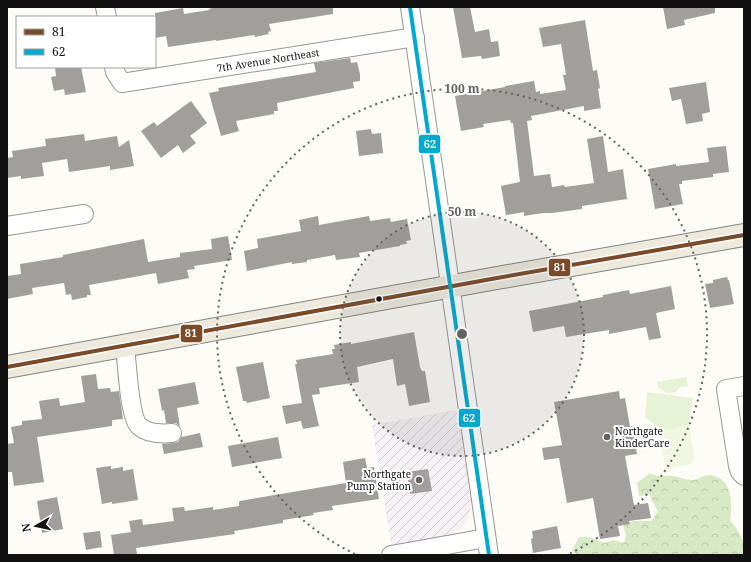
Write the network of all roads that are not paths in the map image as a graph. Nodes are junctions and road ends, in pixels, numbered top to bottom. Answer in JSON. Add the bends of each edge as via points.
{"nodes":[{"id":1,"x":410,"y":7,"type":"edge"},
{"id":2,"x":414,"y":37,"type":"junction"},
{"id":3,"x":118,"y":75,"type":"edge"},
{"id":4,"x":84,"y":214,"type":"dead end"},
{"id":5,"x":7,"y":226,"type":"edge"},
{"id":6,"x":744,"y":235,"type":"edge"},
{"id":7,"x":449,"y":287,"type":"junction"},
{"id":8,"x":125,"y":346,"type":"junction"},
{"id":9,"x":7,"y":367,"type":"edge"},
{"id":10,"x":744,"y":386,"type":"edge"},
{"id":11,"x":172,"y":433,"type":"dead end"},
{"id":12,"x":744,"y":476,"type":"edge"},
{"id":13,"x":488,"y":546,"type":"edge"},
{"id":14,"x":391,"y":555,"type":"edge"}],
"edges":[{"from":1,"to":2,"type":"street"},
{"from":2,"to":3,"type":"street","name":"7th Avenue Northeast"},
{"from":2,"to":7,"type":"street"},
{"from":4,"to":5,"type":"street"},
{"from":6,"to":7,"type":"main road"},
{"from":7,"to":8,"type":"main road"},
{"from":7,"to":13,"type":"street"},
{"from":8,"to":9,"type":"main road"},
{"from":8,"to":11,"type":"street","via":[[133,412],[138,425],[149,431]]},
{"from":10,"to":12,"type":"street","via":[[726,389],[738,466]]},
{"from":13,"to":14,"type":"street"}]}
